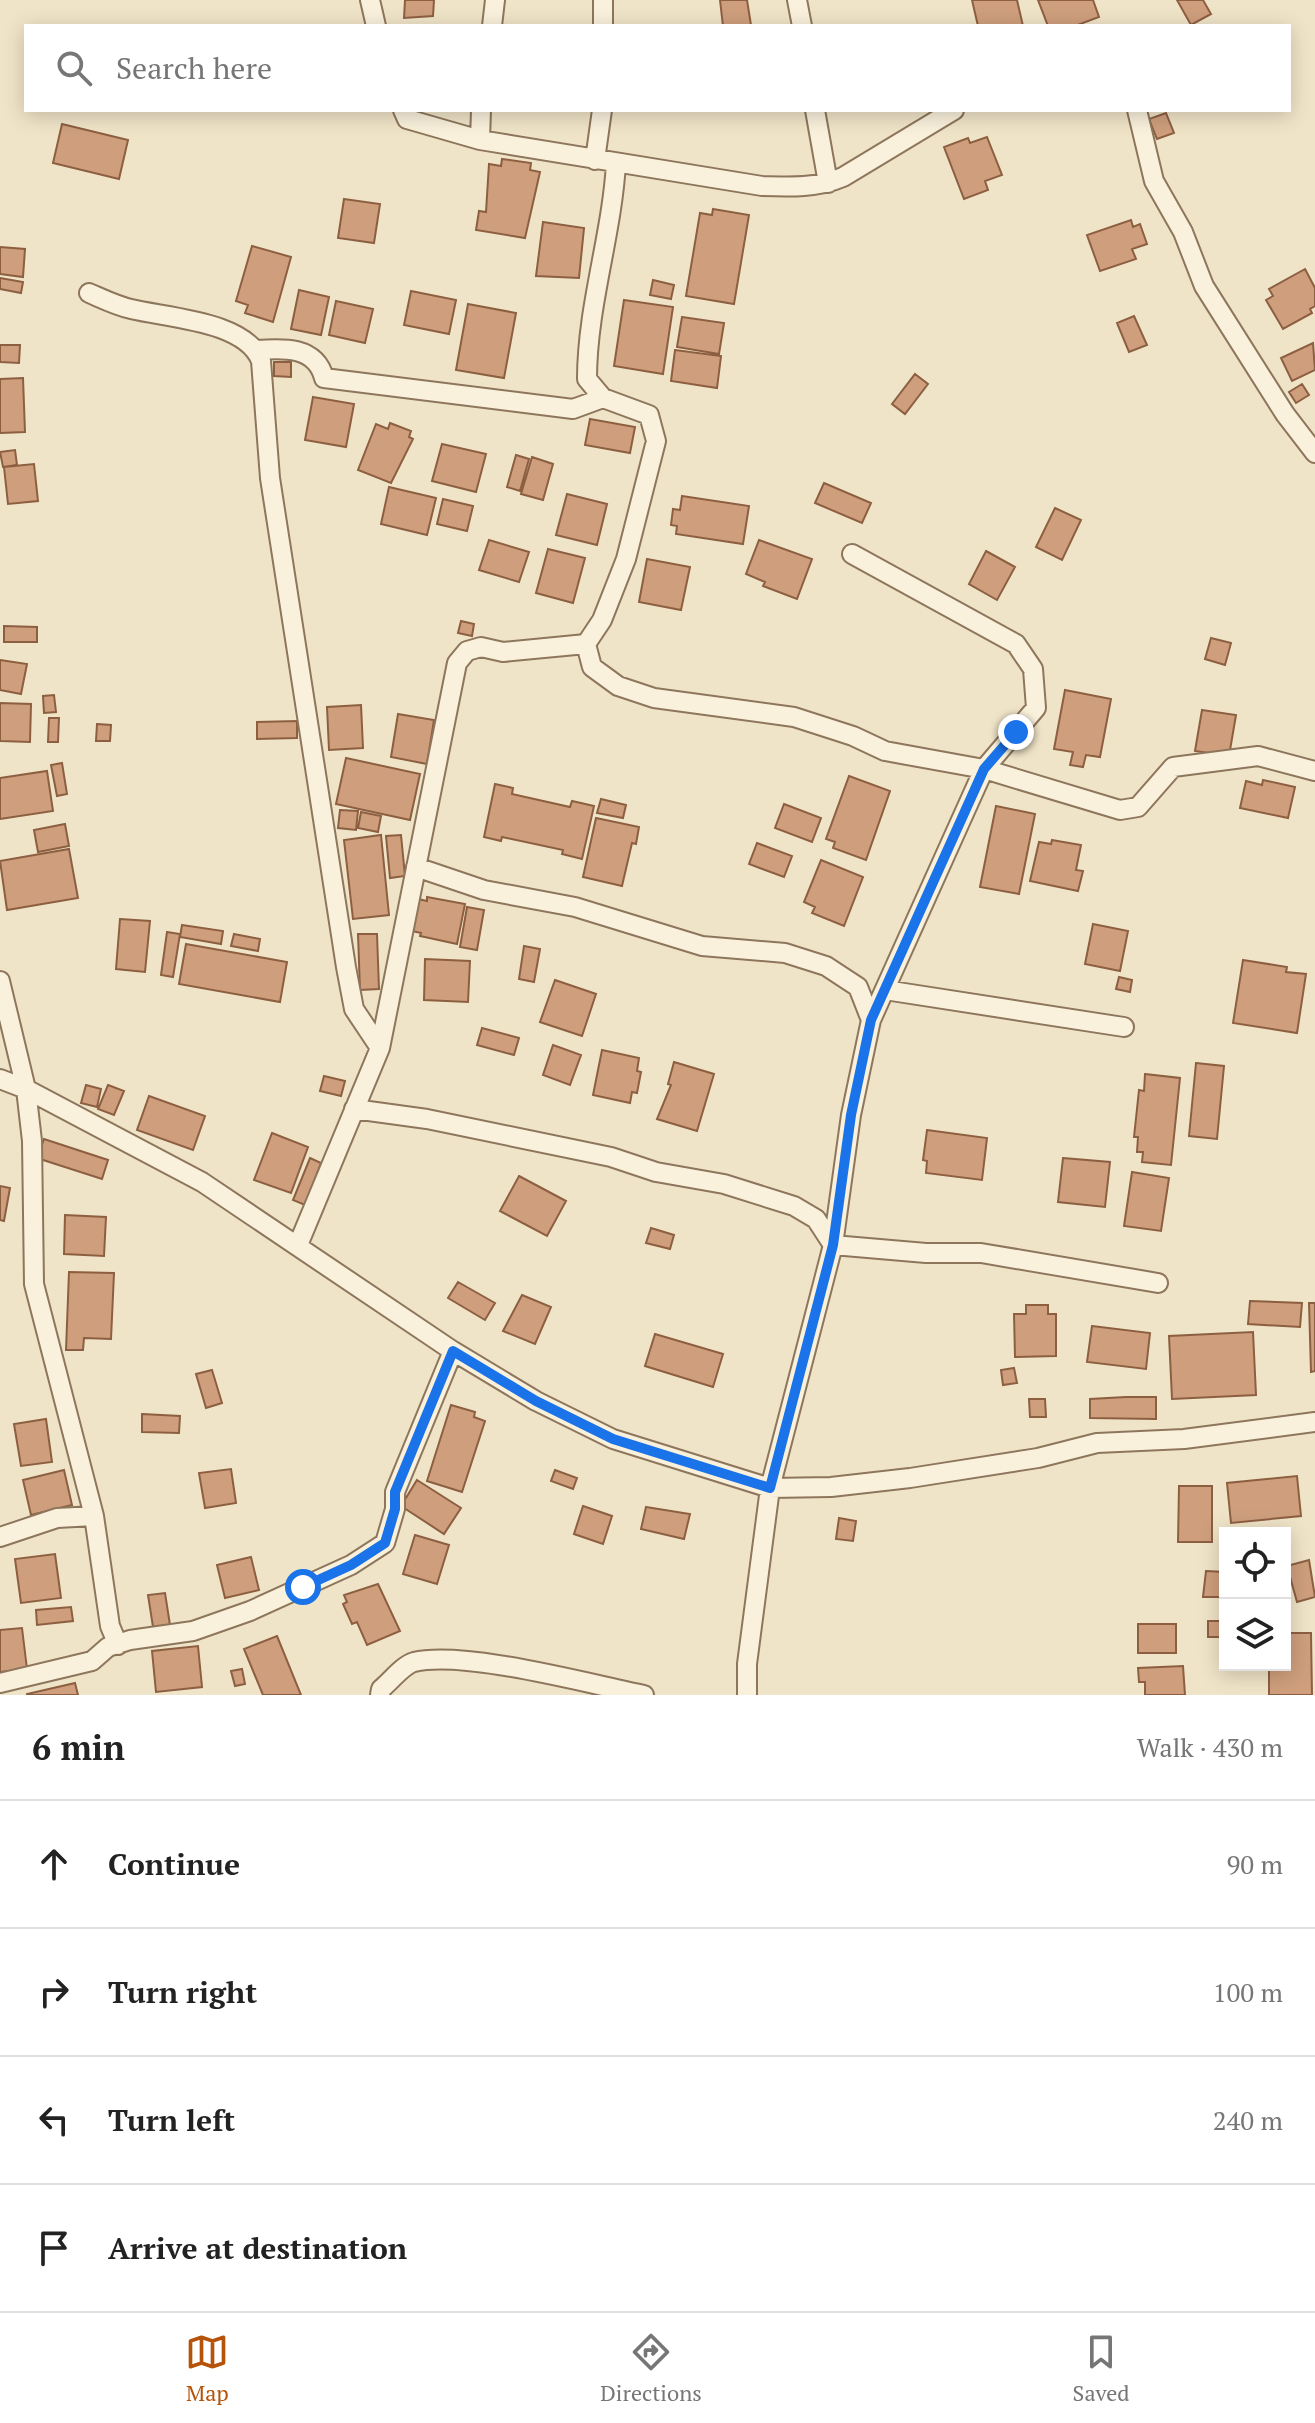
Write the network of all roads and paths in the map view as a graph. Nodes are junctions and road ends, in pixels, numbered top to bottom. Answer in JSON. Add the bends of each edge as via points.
{"nodes":[{"id":1,"x":370,"y":0,"type":"edge"},
{"id":2,"x":495,"y":0,"type":"edge"},
{"id":3,"x":603,"y":0,"type":"edge"},
{"id":4,"x":797,"y":0,"type":"edge"},
{"id":5,"x":376,"y":24,"type":"edge"},
{"id":6,"x":492,"y":24,"type":"edge"},
{"id":7,"x":603,"y":24,"type":"edge"},
{"id":8,"x":802,"y":24,"type":"edge"},
{"id":9,"x":404,"y":112,"type":"edge"},
{"id":10,"x":481,"y":112,"type":"edge"},
{"id":11,"x":602,"y":112,"type":"edge"},
{"id":12,"x":815,"y":112,"type":"edge"},
{"id":13,"x":951,"y":112,"type":"edge"},
{"id":14,"x":1137,"y":112,"type":"edge"},
{"id":15,"x":480,"y":140,"type":"junction"},
{"id":16,"x":595,"y":160,"type":"junction"},
{"id":17,"x":616,"y":163,"type":"junction"},
{"id":18,"x":828,"y":183,"type":"junction"},
{"id":19,"x":89,"y":293,"type":"dead end"},
{"id":20,"x":257,"y":350,"type":"junction"},
{"id":21,"x":603,"y":398,"type":"junction"},
{"id":22,"x":1315,"y":453,"type":"edge"},
{"id":23,"x":852,"y":554,"type":"dead end"},
{"id":24,"x":586,"y":644,"type":"junction"},
{"id":25,"x":984,"y":769,"type":"junction"},
{"id":26,"x":1315,"y":771,"type":"edge"},
{"id":27,"x":416,"y":867,"type":"junction"},
{"id":28,"x":0,"y":981,"type":"edge"},
{"id":29,"x":885,"y":990,"type":"junction"},
{"id":30,"x":871,"y":1020,"type":"junction"},
{"id":31,"x":1124,"y":1027,"type":"dead end"},
{"id":32,"x":380,"y":1048,"type":"junction"},
{"id":33,"x":0,"y":1079,"type":"edge"},
{"id":34,"x":26,"y":1089,"type":"junction"},
{"id":35,"x":354,"y":1109,"type":"junction"},
{"id":36,"x":298,"y":1245,"type":"junction"},
{"id":37,"x":833,"y":1245,"type":"junction"},
{"id":38,"x":1158,"y":1283,"type":"dead end"},
{"id":39,"x":453,"y":1351,"type":"junction"},
{"id":40,"x":1315,"y":1422,"type":"edge"},
{"id":41,"x":770,"y":1488,"type":"junction"},
{"id":42,"x":94,"y":1516,"type":"junction"},
{"id":43,"x":0,"y":1537,"type":"edge"},
{"id":44,"x":118,"y":1645,"type":"junction"},
{"id":45,"x":0,"y":1683,"type":"edge"},
{"id":46,"x":380,"y":1695,"type":"edge"},
{"id":47,"x":644,"y":1695,"type":"edge"},
{"id":48,"x":747,"y":1695,"type":"edge"}],
"edges":[{"from":1,"to":5,"type":"street"},
{"from":2,"to":6,"type":"street"},
{"from":3,"to":7,"type":"street"},
{"from":4,"to":8,"type":"street"},
{"from":9,"to":15,"type":"street","via":[[407,119]]},
{"from":10,"to":15,"type":"street"},
{"from":11,"to":16,"type":"street"},
{"from":12,"to":18,"type":"street"},
{"from":13,"to":18,"type":"street"},
{"from":14,"to":22,"type":"street","via":[[1154,181],[1183,232],[1204,286]]},
{"from":15,"to":16,"type":"street"},
{"from":16,"to":17,"type":"street"},
{"from":17,"to":18,"type":"street","via":[[762,186]]},
{"from":17,"to":21,"type":"street","via":[[614,206],[587,351],[587,379]]},
{"from":19,"to":20,"type":"street","via":[[129,309],[228,332]]},
{"from":20,"to":21,"type":"street","via":[[286,348],[311,356],[324,378],[426,393],[573,409]]},
{"from":20,"to":32,"type":"street","via":[[265,384],[270,478],[346,967],[354,1009]]},
{"from":21,"to":24,"type":"street","via":[[649,415],[656,441],[626,559],[602,620]]},
{"from":23,"to":25,"type":"street","via":[[1016,644],[1033,669],[1036,708]]},
{"from":24,"to":25,"type":"street","via":[[592,667],[618,686],[654,698],[794,717],[885,751]]},
{"from":24,"to":27,"type":"street","via":[[503,652],[481,647],[467,651],[457,663]]},
{"from":25,"to":26,"type":"street","via":[[1120,810],[1138,807],[1173,767],[1258,756]]},
{"from":25,"to":29,"type":"street"},
{"from":27,"to":30,"type":"street","via":[[484,890],[575,907],[702,946],[785,953],[826,966],[858,987]]},
{"from":27,"to":32,"type":"street"},
{"from":28,"to":34,"type":"street"},
{"from":29,"to":30,"type":"street"},
{"from":29,"to":31,"type":"street"},
{"from":30,"to":37,"type":"street"},
{"from":32,"to":35,"type":"street"},
{"from":33,"to":34,"type":"street"},
{"from":34,"to":36,"type":"street","via":[[202,1182]]},
{"from":34,"to":42,"type":"street","via":[[34,1284]]},
{"from":35,"to":36,"type":"street"},
{"from":35,"to":37,"type":"street","via":[[427,1119],[724,1184],[794,1206],[816,1219]]},
{"from":36,"to":39,"type":"street"},
{"from":37,"to":38,"type":"street","via":[[981,1253]]},
{"from":37,"to":41,"type":"street"},
{"from":39,"to":41,"type":"street","via":[[613,1439]]},
{"from":39,"to":44,"type":"street","via":[[395,1492],[385,1543],[351,1565],[250,1611],[193,1631]]},
{"from":40,"to":41,"type":"street","via":[[1184,1439],[1097,1443],[910,1478]]},
{"from":41,"to":48,"type":"street"},
{"from":42,"to":43,"type":"street","via":[[57,1518]]},
{"from":42,"to":44,"type":"street","via":[[110,1626]]},
{"from":44,"to":45,"type":"street","via":[[92,1661]]},
{"from":46,"to":47,"type":"street","via":[[411,1663],[440,1661],[492,1664]]}]}
